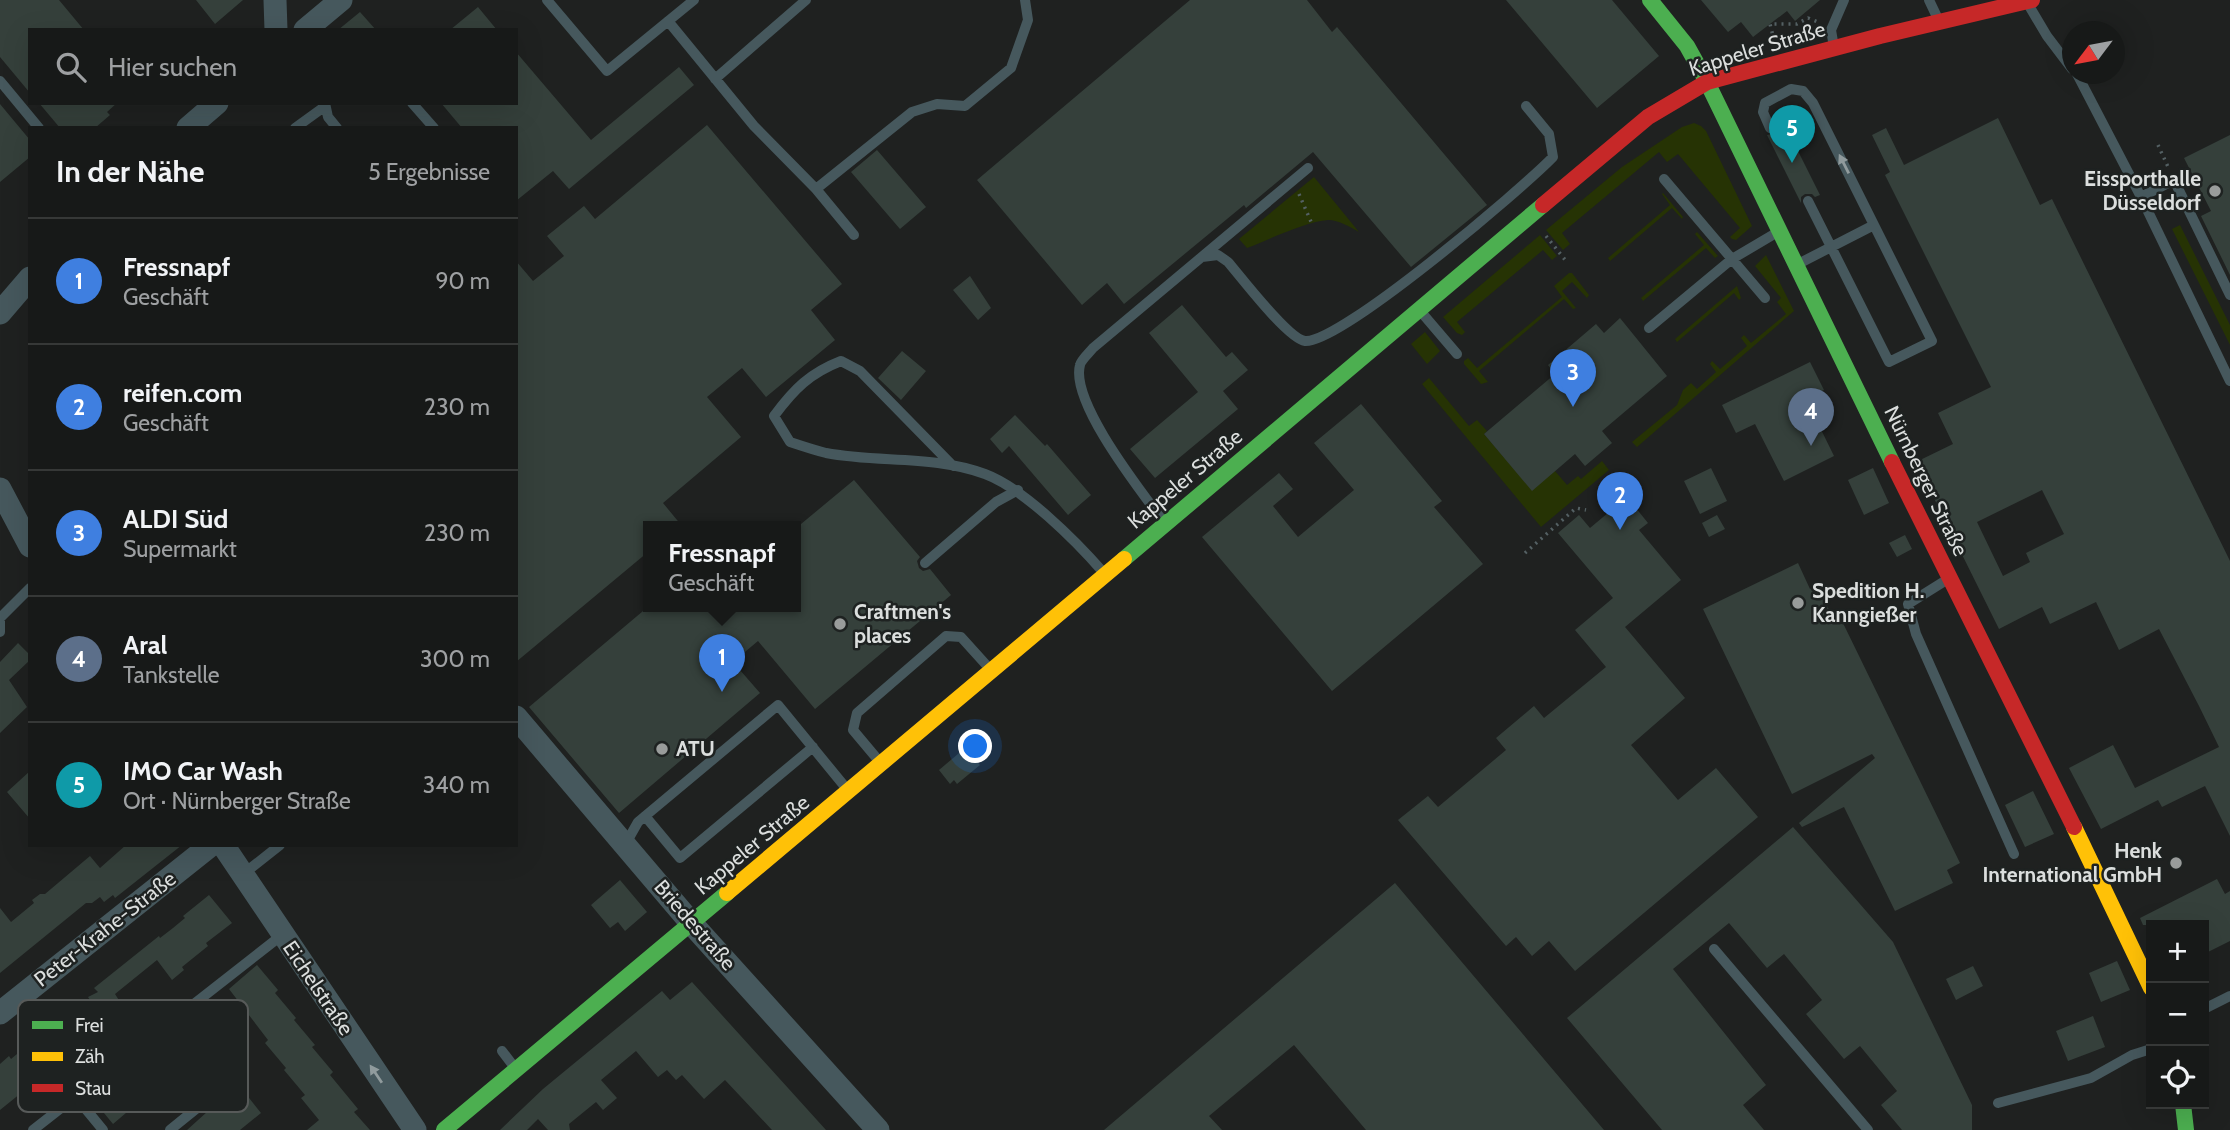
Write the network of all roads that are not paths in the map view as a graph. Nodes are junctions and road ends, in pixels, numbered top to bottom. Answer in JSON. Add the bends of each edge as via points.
{"nodes":[{"id":1,"x":275,"y":0,"type":"edge"},
{"id":2,"x":341,"y":0,"type":"edge"},
{"id":3,"x":547,"y":0,"type":"edge"},
{"id":4,"x":694,"y":0,"type":"edge"},
{"id":5,"x":806,"y":0,"type":"edge"},
{"id":6,"x":1025,"y":0,"type":"edge"},
{"id":7,"x":1650,"y":0,"type":"edge"},
{"id":8,"x":1844,"y":0,"type":"edge"},
{"id":9,"x":1930,"y":0,"type":"edge"},
{"id":10,"x":2022,"y":1,"type":"edge"},
{"id":11,"x":668,"y":21,"type":"junction"},
{"id":12,"x":1940,"y":22,"type":"junction"},
{"id":13,"x":318,"y":26,"type":"edge"},
{"id":14,"x":276,"y":28,"type":"edge"},
{"id":15,"x":1834,"y":47,"type":"junction"},
{"id":16,"x":2062,"y":55,"type":"edge"},
{"id":17,"x":715,"y":79,"type":"junction"},
{"id":18,"x":0,"y":81,"type":"edge"},
{"id":19,"x":1707,"y":82,"type":"junction"},
{"id":20,"x":2082,"y":84,"type":"edge"},
{"id":21,"x":215,"y":105,"type":"edge"},
{"id":22,"x":324,"y":105,"type":"edge"},
{"id":23,"x":414,"y":105,"type":"edge"},
{"id":24,"x":1526,"y":106,"type":"dead end"},
{"id":25,"x":37,"y":126,"type":"edge"},
{"id":26,"x":190,"y":126,"type":"edge"},
{"id":27,"x":298,"y":126,"type":"edge"},
{"id":28,"x":336,"y":126,"type":"edge"},
{"id":29,"x":432,"y":126,"type":"edge"},
{"id":30,"x":1770,"y":128,"type":"dead end"},
{"id":31,"x":1308,"y":168,"type":"dead end"},
{"id":32,"x":1664,"y":179,"type":"dead end"},
{"id":33,"x":816,"y":189,"type":"junction"},
{"id":34,"x":2141,"y":197,"type":"junction"},
{"id":35,"x":1808,"y":201,"type":"dead end"},
{"id":36,"x":1874,"y":225,"type":"junction"},
{"id":37,"x":1778,"y":231,"type":"junction"},
{"id":38,"x":853,"y":235,"type":"dead end"},
{"id":39,"x":1832,"y":247,"type":"junction"},
{"id":40,"x":1202,"y":257,"type":"junction"},
{"id":41,"x":1732,"y":259,"type":"junction"},
{"id":42,"x":1796,"y":265,"type":"junction"},
{"id":43,"x":28,"y":280,"type":"edge"},
{"id":44,"x":2230,"y":295,"type":"edge"},
{"id":45,"x":1765,"y":298,"type":"dead end"},
{"id":46,"x":1420,"y":310,"type":"junction"},
{"id":47,"x":0,"y":313,"type":"edge"},
{"id":48,"x":1649,"y":328,"type":"dead end"},
{"id":49,"x":1457,"y":354,"type":"dead end"},
{"id":50,"x":2230,"y":381,"type":"edge"},
{"id":51,"x":953,"y":466,"type":"junction"},
{"id":52,"x":0,"y":489,"type":"edge"},
{"id":53,"x":1018,"y":490,"type":"junction"},
{"id":54,"x":1164,"y":523,"type":"junction"},
{"id":55,"x":28,"y":542,"type":"edge"},
{"id":56,"x":925,"y":563,"type":"dead end"},
{"id":57,"x":1105,"y":574,"type":"junction"},
{"id":58,"x":1950,"y":577,"type":"junction"},
{"id":59,"x":28,"y":590,"type":"edge"},
{"id":60,"x":0,"y":632,"type":"edge"},
{"id":61,"x":991,"y":670,"type":"junction"},
{"id":62,"x":518,"y":719,"type":"edge"},
{"id":63,"x":813,"y":747,"type":"junction"},
{"id":64,"x":881,"y":763,"type":"junction"},
{"id":65,"x":849,"y":790,"type":"junction"},
{"id":66,"x":645,"y":816,"type":"junction"},
{"id":67,"x":625,"y":845,"type":"junction"},
{"id":68,"x":225,"y":847,"type":"edge"},
{"id":69,"x":277,"y":847,"type":"edge"},
{"id":70,"x":2014,"y":854,"type":"dead end"},
{"id":71,"x":242,"y":875,"type":"junction"},
{"id":72,"x":692,"y":924,"type":"junction"},
{"id":73,"x":282,"y":935,"type":"junction"},
{"id":74,"x":1714,"y":949,"type":"dead end"},
{"id":75,"x":2149,"y":983,"type":"edge"},
{"id":76,"x":2230,"y":996,"type":"edge"},
{"id":77,"x":198,"y":1000,"type":"edge"},
{"id":78,"x":2209,"y":1006,"type":"edge"},
{"id":79,"x":0,"y":1013,"type":"edge"},
{"id":80,"x":502,"y":1051,"type":"dead end"},
{"id":81,"x":2146,"y":1051,"type":"edge"},
{"id":82,"x":516,"y":1070,"type":"junction"},
{"id":83,"x":1998,"y":1102,"type":"dead end"},
{"id":84,"x":2184,"y":1109,"type":"edge"},
{"id":85,"x":55,"y":1112,"type":"edge"},
{"id":86,"x":88,"y":1112,"type":"edge"},
{"id":87,"x":192,"y":1112,"type":"edge"},
{"id":88,"x":33,"y":1130,"type":"edge"},
{"id":89,"x":103,"y":1130,"type":"edge"},
{"id":90,"x":170,"y":1130,"type":"edge"},
{"id":91,"x":415,"y":1130,"type":"edge"},
{"id":92,"x":444,"y":1130,"type":"edge"},
{"id":93,"x":878,"y":1130,"type":"edge"},
{"id":94,"x":1868,"y":1130,"type":"edge"},
{"id":95,"x":2186,"y":1130,"type":"edge"}],
"edges":[{"from":1,"to":14,"type":"street"},
{"from":2,"to":13,"type":"street"},
{"from":3,"to":11,"type":"lane","via":[[607,71]]},
{"from":4,"to":11,"type":"lane"},
{"from":5,"to":17,"type":"lane"},
{"from":6,"to":33,"type":"lane","via":[[1028,20],[1011,68],[965,106],[937,104],[912,112]]},
{"from":7,"to":19,"type":"street","name":"Nürnberger Straße","via":[[1687,47]]},
{"from":8,"to":15,"type":"lane","via":[[1831,30]]},
{"from":9,"to":12,"type":"lane"},
{"from":10,"to":12,"type":"street","name":"Kappeler Straße"},
{"from":10,"to":16,"type":"lane","name":"Kappeler Straße"},
{"from":11,"to":17,"type":"lane"},
{"from":12,"to":15,"type":"street","name":"Kappeler Straße"},
{"from":15,"to":19,"type":"street","name":"Kappeler Straße"},
{"from":17,"to":33,"type":"lane"},
{"from":18,"to":25,"type":"lane"},
{"from":19,"to":37,"type":"street","name":"Nürnberger Straße"},
{"from":19,"to":46,"type":"street","name":"Kappeler Straße","via":[[1647,117]]},
{"from":20,"to":34,"type":"lane"},
{"from":21,"to":26,"type":"street"},
{"from":22,"to":27,"type":"lane"},
{"from":22,"to":28,"type":"lane"},
{"from":23,"to":29,"type":"lane"},
{"from":24,"to":40,"type":"lane","via":[[1549,134],[1553,157],[1529,182],[1413,276],[1319,340],[1303,341],[1290,333],[1228,262],[1218,255]]},
{"from":36,"to":30,"type":"lane","one_way":true,"via":[[1803,91],[1791,89],[1765,103],[1763,112]]},
{"from":31,"to":40,"type":"lane"},
{"from":32,"to":41,"type":"lane"},
{"from":33,"to":38,"type":"lane"},
{"from":34,"to":44,"type":"lane","via":[[2174,180]]},
{"from":34,"to":50,"type":"lane"},
{"from":35,"to":39,"type":"lane"},
{"from":36,"to":39,"type":"lane"},
{"from":36,"to":39,"type":"lane","via":[[1932,341],[1889,362]]},
{"from":37,"to":41,"type":"lane"},
{"from":37,"to":42,"type":"street","name":"Nürnberger Straße"},
{"from":39,"to":42,"type":"lane"},
{"from":40,"to":54,"type":"lane","via":[[1080,364],[1080,386],[1099,428]]},
{"from":41,"to":45,"type":"lane"},
{"from":41,"to":48,"type":"lane"},
{"from":42,"to":58,"type":"street","name":"Nürnberger Straße"},
{"from":43,"to":47,"type":"street"},
{"from":46,"to":49,"type":"lane"},
{"from":46,"to":54,"type":"street","name":"Kappeler Straße"},
{"from":51,"to":51,"type":"lane","via":[[827,453],[790,442],[774,416],[792,392],[820,370],[841,361],[860,371]]},
{"from":51,"to":53,"type":"lane","via":[[985,474]]},
{"from":52,"to":55,"type":"street"},
{"from":53,"to":56,"type":"lane","via":[[996,502]]},
{"from":53,"to":57,"type":"lane"},
{"from":54,"to":57,"type":"street","name":"Kappeler Straße"},
{"from":57,"to":61,"type":"street","name":"Kappeler Straße"},
{"from":58,"to":70,"type":"lane","via":[[1908,604],[1916,634]]},
{"from":58,"to":75,"type":"street","name":"Nürnberger Straße"},
{"from":59,"to":60,"type":"lane","via":[[0,618]]},
{"from":61,"to":64,"type":"street","name":"Kappeler Straße"},
{"from":61,"to":64,"type":"lane","via":[[961,637],[946,636],[857,713],[853,730]]},
{"from":62,"to":67,"type":"street","name":"Briedestraße"},
{"from":63,"to":65,"type":"lane"},
{"from":63,"to":66,"type":"lane","via":[[778,705]]},
{"from":63,"to":66,"type":"lane","via":[[680,858]]},
{"from":64,"to":65,"type":"street","name":"Kappeler Straße"},
{"from":65,"to":72,"type":"street","name":"Kappeler Straße"},
{"from":66,"to":67,"type":"lane"},
{"from":67,"to":72,"type":"street","name":"Briedestraße"},
{"from":68,"to":71,"type":"street","name":"Eichelstraße"},
{"from":68,"to":79,"type":"street","name":"Peter-Krahe-Straße"},
{"from":69,"to":71,"type":"lane"},
{"from":71,"to":73,"type":"street","name":"Eichelstraße"},
{"from":72,"to":82,"type":"street","name":"Kappeler Straße"},
{"from":72,"to":93,"type":"street","name":"Briedestraße"},
{"from":73,"to":77,"type":"lane"},
{"from":91,"to":73,"type":"street","name":"Eichelstraße","one_way":true},
{"from":74,"to":94,"type":"lane"},
{"from":76,"to":78,"type":"lane"},
{"from":80,"to":82,"type":"lane"},
{"from":81,"to":83,"type":"lane","via":[[2091,1078]]},
{"from":82,"to":92,"type":"street","name":"Kappeler Straße"},
{"from":84,"to":95,"type":"street"},
{"from":85,"to":88,"type":"lane"},
{"from":86,"to":89,"type":"lane"},
{"from":87,"to":90,"type":"lane"}]}
